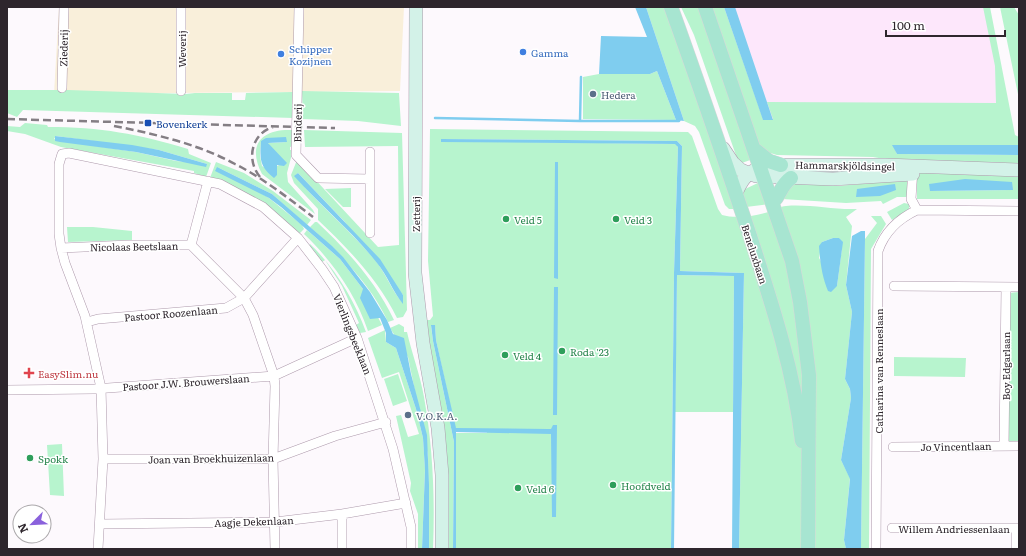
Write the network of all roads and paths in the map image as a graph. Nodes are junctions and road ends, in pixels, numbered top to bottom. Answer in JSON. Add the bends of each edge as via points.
{"nodes":[{"id":1,"x":64,"y":7,"type":"edge"},
{"id":2,"x":181,"y":7,"type":"edge"},
{"id":3,"x":298,"y":7,"type":"edge"},
{"id":4,"x":417,"y":7,"type":"edge"},
{"id":5,"x":672,"y":7,"type":"edge"},
{"id":6,"x":705,"y":7,"type":"edge"},
{"id":7,"x":62,"y":88,"type":"dead end"},
{"id":8,"x":181,"y":91,"type":"dead end"},
{"id":9,"x":716,"y":138,"type":"junction"},
{"id":10,"x":754,"y":149,"type":"junction"},
{"id":11,"x":370,"y":152,"type":"dead end"},
{"id":12,"x":781,"y":165,"type":"junction"},
{"id":13,"x":1019,"y":170,"type":"edge"},
{"id":14,"x":913,"y":171,"type":"junction"},
{"id":15,"x":762,"y":172,"type":"junction"},
{"id":16,"x":748,"y":174,"type":"junction"},
{"id":17,"x":791,"y":178,"type":"junction"},
{"id":18,"x":370,"y":179,"type":"junction"},
{"id":19,"x":208,"y":181,"type":"junction"},
{"id":20,"x":736,"y":193,"type":"junction"},
{"id":21,"x":773,"y":202,"type":"junction"},
{"id":22,"x":917,"y":210,"type":"junction"},
{"id":23,"x":1019,"y":211,"type":"edge"},
{"id":24,"x":370,"y":233,"type":"dead end"},
{"id":25,"x":298,"y":238,"type":"junction"},
{"id":26,"x":191,"y":245,"type":"junction"},
{"id":27,"x":61,"y":248,"type":"junction"},
{"id":28,"x":878,"y":285,"type":"junction"},
{"id":29,"x":1006,"y":287,"type":"junction"},
{"id":30,"x":1019,"y":287,"type":"edge"},
{"id":31,"x":244,"y":298,"type":"junction"},
{"id":32,"x":87,"y":322,"type":"junction"},
{"id":33,"x":357,"y":338,"type":"junction"},
{"id":34,"x":274,"y":376,"type":"junction"},
{"id":35,"x":101,"y":388,"type":"junction"},
{"id":36,"x":7,"y":390,"type":"edge"},
{"id":37,"x":386,"y":422,"type":"junction"},
{"id":38,"x":1004,"y":446,"type":"junction"},
{"id":39,"x":1019,"y":446,"type":"edge"},
{"id":40,"x":877,"y":447,"type":"junction"},
{"id":41,"x":103,"y":459,"type":"junction"},
{"id":42,"x":273,"y":459,"type":"junction"},
{"id":43,"x":406,"y":503,"type":"junction"},
{"id":44,"x":809,"y":507,"type":"junction"},
{"id":45,"x":342,"y":514,"type":"junction"},
{"id":46,"x":275,"y":522,"type":"junction"},
{"id":47,"x":100,"y":524,"type":"junction"},
{"id":48,"x":877,"y":527,"type":"junction"},
{"id":49,"x":1018,"y":528,"type":"edge"},
{"id":50,"x":98,"y":549,"type":"edge"},
{"id":51,"x":275,"y":549,"type":"edge"},
{"id":52,"x":342,"y":549,"type":"edge"},
{"id":53,"x":411,"y":549,"type":"edge"},
{"id":54,"x":442,"y":549,"type":"edge"},
{"id":55,"x":808,"y":549,"type":"edge"},
{"id":56,"x":876,"y":549,"type":"edge"},
{"id":57,"x":1016,"y":549,"type":"edge"}],
"edges":[{"from":1,"to":7,"type":"street","name":"Ziederij"},
{"from":2,"to":8,"type":"street","name":"Weverij"},
{"from":3,"to":18,"type":"street","name":"Binderij","via":[[296,155],[318,178]]},
{"from":4,"to":54,"type":"street","name":"Zetterij","via":[[415,273],[423,343],[438,428],[442,475]]},
{"from":5,"to":9,"type":"main road","name":"Beneluxbaan"},
{"from":6,"to":10,"type":"main road","name":"Beneluxbaan"},
{"from":9,"to":16,"type":"street","via":[[733,163]]},
{"from":9,"to":20,"type":"main road","name":"Beneluxbaan"},
{"from":10,"to":12,"type":"main road","via":[[769,161]]},
{"from":10,"to":15,"type":"main road","name":"Beneluxbaan"},
{"from":11,"to":18,"type":"street"},
{"from":12,"to":14,"type":"street","name":"Hammarskjöldsingel"},
{"from":12,"to":15,"type":"street","name":"Hammarskjöldsingel"},
{"from":13,"to":14,"type":"street","name":"Hammarskjöldsingel","via":[[944,168]]},
{"from":14,"to":17,"type":"street","name":"Hammarskjöldsingel","via":[[833,179]]},
{"from":14,"to":22,"type":"street","via":[[911,199]]},
{"from":15,"to":16,"type":"street","name":"Hammarskjöldsingel"},
{"from":15,"to":17,"type":"street","name":"Hammarskjöldsingel"},
{"from":15,"to":21,"type":"main road","name":"Beneluxbaan"},
{"from":16,"to":20,"type":"street","name":"Hammarskjöldsingel"},
{"from":17,"to":21,"type":"main road","via":[[782,186]]},
{"from":18,"to":24,"type":"street"},
{"from":19,"to":25,"type":"street","name":"Vierlingsbeeklaan","via":[[248,198],[277,218]]},
{"from":19,"to":26,"type":"street"},
{"from":19,"to":27,"type":"street","name":"Vierlingsbeeklaan","via":[[69,153],[62,154],[59,164]]},
{"from":20,"to":44,"type":"main road","name":"Beneluxbaan","via":[[790,370],[800,417]]},
{"from":21,"to":44,"type":"main road","name":"Beneluxbaan","via":[[792,261],[809,374]]},
{"from":22,"to":23,"type":"street","name":"Catharina van Renneslaan"},
{"from":22,"to":28,"type":"street","name":"Catharina van Renneslaan","via":[[904,216],[883,238],[878,251]]},
{"from":25,"to":31,"type":"street","name":"Pastoor Roozenlaan"},
{"from":25,"to":33,"type":"street","name":"Vierlingsbeeklaan","via":[[334,287]]},
{"from":26,"to":27,"type":"street","name":"Nicolaas Beetslaan"},
{"from":26,"to":31,"type":"street","name":"Nicolaas Beetslaan"},
{"from":27,"to":32,"type":"street"},
{"from":28,"to":29,"type":"street"},
{"from":28,"to":40,"type":"street","name":"Catharina van Renneslaan"},
{"from":29,"to":30,"type":"street"},
{"from":29,"to":38,"type":"street","name":"Boy Edgarlaan"},
{"from":31,"to":32,"type":"street","name":"Pastoor Roozenlaan","via":[[226,308]]},
{"from":31,"to":34,"type":"street","name":"Nicolaas Beetslaan","via":[[253,315]]},
{"from":32,"to":35,"type":"street"},
{"from":33,"to":34,"type":"street","name":"Pastoor J.W. Brouwerslaan"},
{"from":33,"to":37,"type":"street","name":"Vierlingsbeeklaan"},
{"from":34,"to":35,"type":"street","name":"Pastoor J.W. Brouwerslaan"},
{"from":34,"to":42,"type":"street","name":"Nicolaas Beetslaan","via":[[276,393]]},
{"from":35,"to":36,"type":"street","name":"Pastoor J.W. Brouwerslaan"},
{"from":35,"to":41,"type":"street"},
{"from":37,"to":42,"type":"street","name":"Joan van Broekhuizenlaan","via":[[335,436]]},
{"from":37,"to":43,"type":"street","name":"Vierlingsbeeklaan"},
{"from":38,"to":39,"type":"street","name":"Jo Vincentlaan"},
{"from":38,"to":40,"type":"street","name":"Jo Vincentlaan"},
{"from":40,"to":48,"type":"street","name":"Catharina van Renneslaan"},
{"from":41,"to":42,"type":"street","name":"Joan van Broekhuizenlaan"},
{"from":41,"to":47,"type":"street"},
{"from":42,"to":46,"type":"street","name":"Nicolaas Beetslaan"},
{"from":43,"to":45,"type":"street","name":"Aagje Dekenlaan"},
{"from":43,"to":53,"type":"street","name":"Vierlingsbeeklaan","via":[[411,527]]},
{"from":44,"to":55,"type":"main road","name":"Beneluxbaan"},
{"from":45,"to":46,"type":"street","name":"Aagje Dekenlaan"},
{"from":45,"to":52,"type":"street"},
{"from":46,"to":47,"type":"street","name":"Aagje Dekenlaan"},
{"from":46,"to":51,"type":"street","name":"Nicolaas Beetslaan"},
{"from":47,"to":50,"type":"street"},
{"from":48,"to":49,"type":"street","name":"Willem Andriessenlaan"},
{"from":48,"to":56,"type":"street","name":"Catharina van Renneslaan"},
{"from":49,"to":57,"type":"street","name":"Willem Andriessenlaan"}]}
